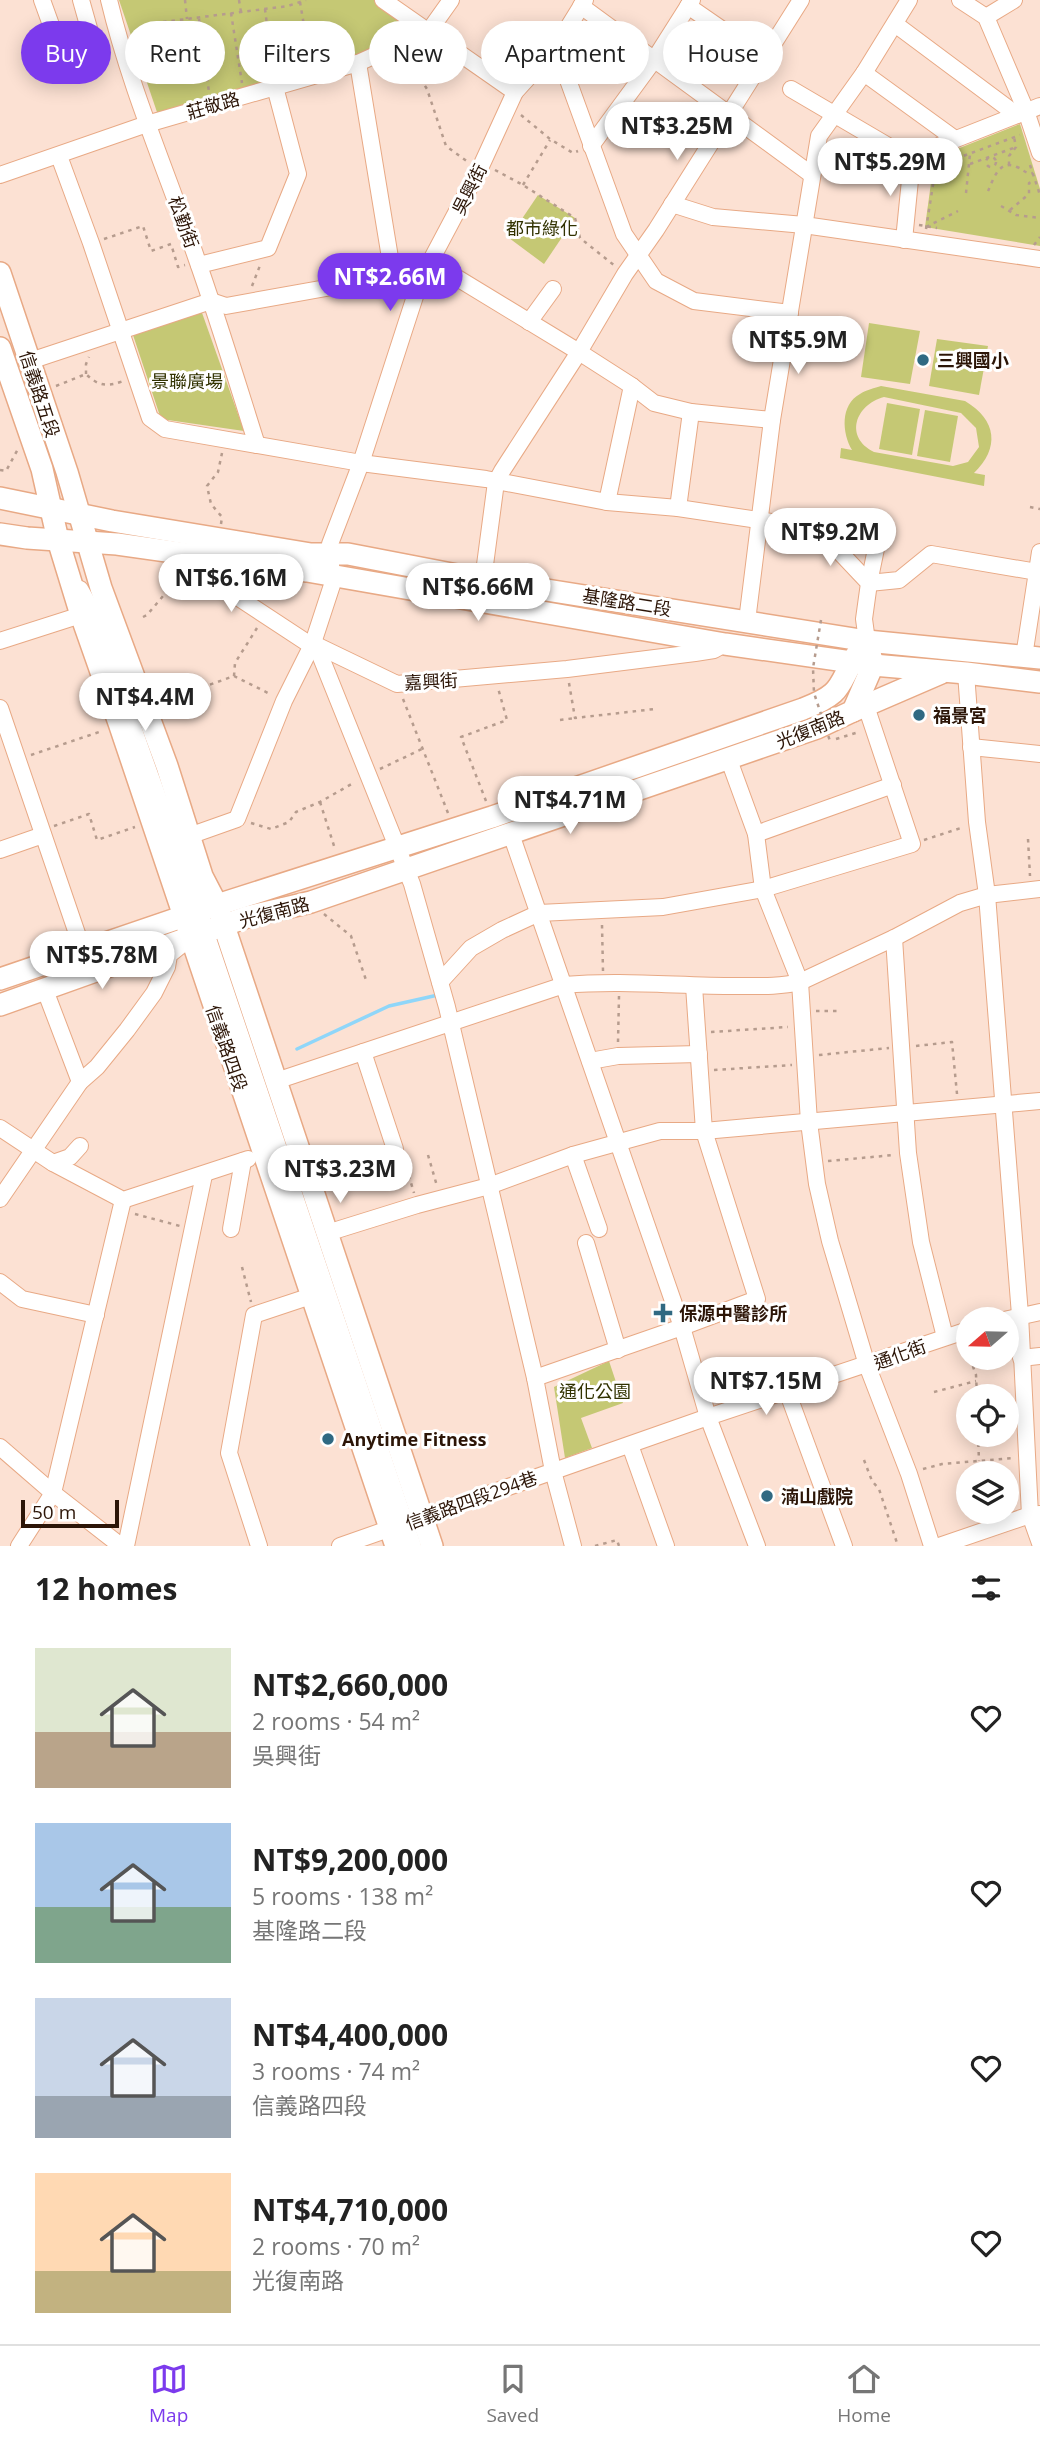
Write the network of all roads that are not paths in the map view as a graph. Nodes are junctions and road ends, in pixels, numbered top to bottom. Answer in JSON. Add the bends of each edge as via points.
{"nodes":[{"id":1,"x":42,"y":0,"type":"edge"},
{"id":2,"x":81,"y":0,"type":"edge"},
{"id":3,"x":109,"y":0,"type":"edge"},
{"id":4,"x":383,"y":0,"type":"edge"},
{"id":5,"x":451,"y":0,"type":"edge"},
{"id":6,"x":801,"y":0,"type":"edge"},
{"id":7,"x":909,"y":0,"type":"edge"},
{"id":8,"x":960,"y":0,"type":"edge"},
{"id":9,"x":1014,"y":0,"type":"edge"},
{"id":10,"x":583,"y":3,"type":"edge"},
{"id":11,"x":690,"y":3,"type":"edge"},
{"id":12,"x":986,"y":17,"type":"junction"},
{"id":13,"x":51,"y":21,"type":"edge"},
{"id":14,"x":87,"y":21,"type":"edge"},
{"id":15,"x":414,"y":21,"type":"edge"},
{"id":16,"x":436,"y":21,"type":"edge"},
{"id":17,"x":572,"y":21,"type":"edge"},
{"id":18,"x":712,"y":21,"type":"edge"},
{"id":19,"x":895,"y":24,"type":"junction"},
{"id":20,"x":117,"y":31,"type":"junction"},
{"id":21,"x":111,"y":33,"type":"edge"},
{"id":22,"x":369,"y":57,"type":"edge"},
{"id":23,"x":654,"y":60,"type":"junction"},
{"id":24,"x":358,"y":62,"type":"junction"},
{"id":25,"x":467,"y":62,"type":"edge"},
{"id":26,"x":864,"y":73,"type":"junction"},
{"id":27,"x":523,"y":84,"type":"edge"},
{"id":28,"x":569,"y":84,"type":"edge"},
{"id":29,"x":275,"y":87,"type":"junction"},
{"id":30,"x":791,"y":89,"type":"dead end"},
{"id":31,"x":511,"y":98,"type":"junction"},
{"id":32,"x":1028,"y":111,"type":"edge"},
{"id":33,"x":729,"y":112,"type":"junction"},
{"id":34,"x":835,"y":113,"type":"junction"},
{"id":35,"x":147,"y":124,"type":"junction"},
{"id":36,"x":955,"y":139,"type":"junction"},
{"id":37,"x":591,"y":146,"type":"junction"},
{"id":38,"x":59,"y":156,"type":"junction"},
{"id":39,"x":1034,"y":157,"type":"edge"},
{"id":40,"x":912,"y":160,"type":"junction"},
{"id":41,"x":0,"y":175,"type":"edge"},
{"id":42,"x":812,"y":175,"type":"junction"},
{"id":43,"x":672,"y":204,"type":"junction"},
{"id":44,"x":804,"y":225,"type":"junction"},
{"id":45,"x":904,"y":240,"type":"junction"},
{"id":46,"x":1037,"y":252,"type":"edge"},
{"id":47,"x":638,"y":257,"type":"junction"},
{"id":48,"x":198,"y":262,"type":"junction"},
{"id":49,"x":431,"y":262,"type":"junction"},
{"id":50,"x":0,"y":273,"type":"edge"},
{"id":51,"x":393,"y":276,"type":"junction"},
{"id":52,"x":420,"y":281,"type":"junction"},
{"id":53,"x":553,"y":289,"type":"dead end"},
{"id":54,"x":211,"y":301,"type":"junction"},
{"id":55,"x":790,"y":313,"type":"junction"},
{"id":56,"x":529,"y":322,"type":"junction"},
{"id":57,"x":121,"y":331,"type":"junction"},
{"id":58,"x":0,"y":348,"type":"edge"},
{"id":59,"x":579,"y":352,"type":"junction"},
{"id":60,"x":30,"y":362,"type":"junction"},
{"id":61,"x":632,"y":386,"type":"junction"},
{"id":62,"x":691,"y":412,"type":"junction"},
{"id":63,"x":772,"y":420,"type":"junction"},
{"id":64,"x":257,"y":445,"type":"junction"},
{"id":65,"x":361,"y":463,"type":"junction"},
{"id":66,"x":496,"y":482,"type":"junction"},
{"id":67,"x":0,"y":498,"type":"edge"},
{"id":68,"x":607,"y":502,"type":"junction"},
{"id":69,"x":50,"y":508,"type":"junction"},
{"id":70,"x":678,"y":508,"type":"junction"},
{"id":71,"x":80,"y":515,"type":"junction"},
{"id":72,"x":759,"y":522,"type":"junction"},
{"id":73,"x":0,"y":534,"type":"edge"},
{"id":74,"x":879,"y":534,"type":"dead end"},
{"id":75,"x":58,"y":540,"type":"junction"},
{"id":76,"x":87,"y":542,"type":"junction"},
{"id":77,"x":1040,"y":552,"type":"edge"},
{"id":78,"x":170,"y":553,"type":"junction"},
{"id":79,"x":331,"y":554,"type":"junction"},
{"id":80,"x":1037,"y":572,"type":"junction"},
{"id":81,"x":331,"y":576,"type":"junction"},
{"id":82,"x":483,"y":580,"type":"junction"},
{"id":83,"x":869,"y":583,"type":"junction"},
{"id":84,"x":1037,"y":595,"type":"edge"},
{"id":85,"x":81,"y":615,"type":"junction"},
{"id":86,"x":747,"y":621,"type":"junction"},
{"id":87,"x":0,"y":641,"type":"edge"},
{"id":88,"x":867,"y":641,"type":"junction"},
{"id":89,"x":725,"y":643,"type":"junction"},
{"id":90,"x":314,"y":645,"type":"junction"},
{"id":91,"x":1034,"y":657,"type":"edge"},
{"id":92,"x":852,"y":662,"type":"junction"},
{"id":93,"x":873,"y":665,"type":"junction"},
{"id":94,"x":956,"y":672,"type":"junction"},
{"id":95,"x":1040,"y":682,"type":"edge"},
{"id":96,"x":0,"y":708,"type":"edge"},
{"id":97,"x":859,"y":708,"type":"junction"},
{"id":98,"x":971,"y":747,"type":"junction"},
{"id":99,"x":1040,"y":754,"type":"edge"},
{"id":100,"x":729,"y":760,"type":"junction"},
{"id":101,"x":893,"y":785,"type":"junction"},
{"id":102,"x":43,"y":833,"type":"junction"},
{"id":103,"x":511,"y":834,"type":"junction"},
{"id":104,"x":756,"y":834,"type":"junction"},
{"id":105,"x":189,"y":836,"type":"junction"},
{"id":106,"x":399,"y":847,"type":"junction"},
{"id":107,"x":0,"y":850,"type":"edge"},
{"id":108,"x":407,"y":870,"type":"junction"},
{"id":109,"x":763,"y":889,"type":"junction"},
{"id":110,"x":1036,"y":889,"type":"edge"},
{"id":111,"x":987,"y":895,"type":"junction"},
{"id":112,"x":200,"y":911,"type":"junction"},
{"id":113,"x":539,"y":914,"type":"junction"},
{"id":114,"x":207,"y":933,"type":"junction"},
{"id":115,"x":894,"y":938,"type":"junction"},
{"id":116,"x":83,"y":951,"type":"junction"},
{"id":117,"x":0,"y":979,"type":"edge"},
{"id":118,"x":800,"y":982,"type":"junction"},
{"id":119,"x":441,"y":984,"type":"junction"},
{"id":120,"x":564,"y":985,"type":"junction"},
{"id":121,"x":694,"y":986,"type":"junction"},
{"id":122,"x":45,"y":990,"type":"junction"},
{"id":123,"x":0,"y":1005,"type":"edge"},
{"id":124,"x":450,"y":1024,"type":"junction"},
{"id":125,"x":363,"y":1052,"type":"junction"},
{"id":126,"x":590,"y":1061,"type":"junction"},
{"id":127,"x":699,"y":1063,"type":"junction"},
{"id":128,"x":276,"y":1081,"type":"junction"},
{"id":129,"x":80,"y":1083,"type":"junction"},
{"id":130,"x":1040,"y":1101,"type":"edge"},
{"id":131,"x":1002,"y":1104,"type":"junction"},
{"id":132,"x":905,"y":1113,"type":"junction"},
{"id":133,"x":808,"y":1122,"type":"junction"},
{"id":134,"x":0,"y":1128,"type":"edge"},
{"id":135,"x":704,"y":1131,"type":"junction"},
{"id":136,"x":618,"y":1143,"type":"junction"},
{"id":137,"x":80,"y":1146,"type":"dead end"},
{"id":138,"x":395,"y":1149,"type":"road end"},
{"id":139,"x":45,"y":1154,"type":"junction"},
{"id":140,"x":573,"y":1154,"type":"junction"},
{"id":141,"x":204,"y":1175,"type":"junction"},
{"id":142,"x":489,"y":1186,"type":"junction"},
{"id":143,"x":0,"y":1199,"type":"edge"},
{"id":144,"x":122,"y":1205,"type":"junction"},
{"id":145,"x":231,"y":1229,"type":"dead end"},
{"id":146,"x":599,"y":1229,"type":"dead end"},
{"id":147,"x":327,"y":1233,"type":"junction"},
{"id":148,"x":586,"y":1243,"type":"dead end"},
{"id":149,"x":0,"y":1282,"type":"edge"},
{"id":150,"x":311,"y":1296,"type":"junction"},
{"id":151,"x":1012,"y":1307,"type":"edge"},
{"id":152,"x":1040,"y":1312,"type":"edge"},
{"id":153,"x":96,"y":1315,"type":"junction"},
{"id":154,"x":1019,"y":1316,"type":"edge"},
{"id":155,"x":682,"y":1328,"type":"junction"},
{"id":156,"x":956,"y":1334,"type":"edge"},
{"id":157,"x":945,"y":1337,"type":"junction"},
{"id":158,"x":1019,"y":1349,"type":"edge"},
{"id":159,"x":618,"y":1350,"type":"junction"},
{"id":160,"x":1040,"y":1356,"type":"edge"},
{"id":161,"x":1021,"y":1358,"type":"junction"},
{"id":162,"x":867,"y":1365,"type":"junction"},
{"id":163,"x":535,"y":1378,"type":"junction"},
{"id":164,"x":788,"y":1391,"type":"junction"},
{"id":165,"x":708,"y":1417,"type":"junction"},
{"id":166,"x":630,"y":1445,"type":"junction"},
{"id":167,"x":0,"y":1447,"type":"edge"},
{"id":168,"x":553,"y":1471,"type":"junction"},
{"id":169,"x":1034,"y":1475,"type":"edge"},
{"id":170,"x":53,"y":1493,"type":"junction"},
{"id":171,"x":1035,"y":1514,"type":"edge"},
{"id":172,"x":403,"y":1529,"type":"edge"},
{"id":173,"x":1040,"y":1543,"type":"edge"},
{"id":174,"x":19,"y":1546,"type":"edge"},
{"id":175,"x":123,"y":1546,"type":"edge"},
{"id":176,"x":259,"y":1546,"type":"edge"},
{"id":177,"x":340,"y":1546,"type":"edge"},
{"id":178,"x":413,"y":1546,"type":"edge"},
{"id":179,"x":432,"y":1546,"type":"edge"},
{"id":180,"x":573,"y":1546,"type":"edge"},
{"id":181,"x":666,"y":1546,"type":"edge"},
{"id":182,"x":757,"y":1546,"type":"edge"},
{"id":183,"x":844,"y":1546,"type":"edge"},
{"id":184,"x":932,"y":1546,"type":"edge"},
{"id":185,"x":939,"y":1546,"type":"edge"}],
"edges":[{"from":1,"to":13,"type":"street"},
{"from":2,"to":14,"type":"street"},
{"from":3,"to":20,"type":"street","name":"松勤街"},
{"from":4,"to":15,"type":"street"},
{"from":5,"to":16,"type":"street"},
{"from":6,"to":33,"type":"street"},
{"from":7,"to":19,"type":"street"},
{"from":8,"to":12,"type":"street"},
{"from":9,"to":12,"type":"street"},
{"from":10,"to":17,"type":"street","name":"吳興街"},
{"from":10,"to":23,"type":"street"},
{"from":11,"to":18,"type":"street"},
{"from":11,"to":23,"type":"street"},
{"from":12,"to":32,"type":"street"},
{"from":19,"to":26,"type":"street"},
{"from":19,"to":32,"type":"street"},
{"from":20,"to":21,"type":"street"},
{"from":20,"to":35,"type":"street","name":"松勤街"},
{"from":22,"to":24,"type":"street","name":"莊敬路"},
{"from":23,"to":33,"type":"street"},
{"from":23,"to":37,"type":"street"},
{"from":24,"to":29,"type":"street","name":"莊敬路"},
{"from":24,"to":51,"type":"street"},
{"from":25,"to":31,"type":"street"},
{"from":26,"to":34,"type":"street"},
{"from":26,"to":36,"type":"street"},
{"from":27,"to":31,"type":"street","name":"吳興街"},
{"from":28,"to":37,"type":"street"},
{"from":29,"to":35,"type":"street","name":"莊敬路"},
{"from":29,"to":48,"type":"street","via":[[298,174],[268,247]]},
{"from":30,"to":34,"type":"street"},
{"from":31,"to":49,"type":"street","name":"吳興街"},
{"from":32,"to":36,"type":"street"},
{"from":32,"to":39,"type":"street"},
{"from":33,"to":42,"type":"street"},
{"from":33,"to":43,"type":"street"},
{"from":34,"to":40,"type":"street"},
{"from":34,"to":42,"type":"street","via":[[819,136]]},
{"from":35,"to":38,"type":"street","name":"莊敬路"},
{"from":35,"to":48,"type":"street","name":"松勤街"},
{"from":36,"to":40,"type":"street"},
{"from":37,"to":47,"type":"street","via":[[624,234]]},
{"from":38,"to":41,"type":"street","name":"莊敬路"},
{"from":38,"to":57,"type":"street"},
{"from":40,"to":45,"type":"street"},
{"from":42,"to":44,"type":"street"},
{"from":43,"to":44,"type":"street","via":[[713,217]]},
{"from":43,"to":47,"type":"street"},
{"from":44,"to":45,"type":"street"},
{"from":44,"to":55,"type":"street"},
{"from":45,"to":46,"type":"street"},
{"from":47,"to":55,"type":"street","via":[[656,281],[694,301]]},
{"from":47,"to":59,"type":"street"},
{"from":48,"to":54,"type":"street","name":"松勤街"},
{"from":49,"to":52,"type":"street","name":"吳興街"},
{"from":49,"to":56,"type":"street"},
{"from":50,"to":60,"type":"main road","name":"信義路五段"},
{"from":51,"to":52,"type":"street"},
{"from":51,"to":54,"type":"street","via":[[226,306]]},
{"from":52,"to":65,"type":"street","name":"吳興街"},
{"from":53,"to":56,"type":"street"},
{"from":54,"to":57,"type":"street"},
{"from":54,"to":64,"type":"street","name":"松勤街"},
{"from":55,"to":63,"type":"street"},
{"from":56,"to":59,"type":"street"},
{"from":57,"to":60,"type":"street"},
{"from":57,"to":64,"type":"street","via":[[150,418],[164,429]]},
{"from":58,"to":69,"type":"main road","name":"信義路五段","via":[[42,469]]},
{"from":59,"to":61,"type":"street"},
{"from":59,"to":66,"type":"street"},
{"from":60,"to":71,"type":"main road","name":"信義路五段"},
{"from":61,"to":62,"type":"street","via":[[654,403]]},
{"from":61,"to":68,"type":"street"},
{"from":62,"to":63,"type":"street"},
{"from":62,"to":70,"type":"street"},
{"from":63,"to":72,"type":"street"},
{"from":64,"to":65,"type":"street"},
{"from":65,"to":66,"type":"street"},
{"from":65,"to":79,"type":"street","name":"吳興街","via":[[330,544]]},
{"from":66,"to":68,"type":"street"},
{"from":66,"to":82,"type":"street"},
{"from":67,"to":69,"type":"main road","name":"基隆路二段"},
{"from":68,"to":70,"type":"street"},
{"from":69,"to":71,"type":"main road","name":"基隆路二段"},
{"from":69,"to":75,"type":"main road","name":"信義路四段"},
{"from":70,"to":72,"type":"street"},
{"from":71,"to":76,"type":"main road","name":"信義路四段"},
{"from":71,"to":79,"type":"main road","name":"基隆路二段"},
{"from":72,"to":83,"type":"street","via":[[818,529]]},
{"from":72,"to":86,"type":"street"},
{"from":73,"to":75,"type":"main road","name":"基隆路二段"},
{"from":74,"to":83,"type":"street"},
{"from":75,"to":76,"type":"main road","name":"基隆路二段"},
{"from":75,"to":85,"type":"main road","name":"信義路四段"},
{"from":75,"to":112,"type":"street","via":[[90,607]]},
{"from":76,"to":78,"type":"main road","name":"基隆路二段"},
{"from":76,"to":105,"type":"main road","name":"信義路四段"},
{"from":77,"to":80,"type":"street"},
{"from":78,"to":81,"type":"main road","name":"基隆路二段"},
{"from":78,"to":90,"type":"street","name":"嘉興街"},
{"from":79,"to":81,"type":"street","name":"吳興街"},
{"from":79,"to":82,"type":"main road","name":"基隆路二段"},
{"from":80,"to":83,"type":"street","via":[[931,554],[898,580]]},
{"from":80,"to":84,"type":"street"},
{"from":81,"to":89,"type":"main road","name":"基隆路二段"},
{"from":81,"to":90,"type":"street","name":"吳興街"},
{"from":82,"to":86,"type":"main road","name":"基隆路二段"},
{"from":83,"to":88,"type":"street","via":[[864,619]]},
{"from":84,"to":91,"type":"street","via":[[1025,650]]},
{"from":85,"to":87,"type":"street"},
{"from":85,"to":112,"type":"main road","name":"信義路四段","via":[[119,723]]},
{"from":86,"to":88,"type":"main road","name":"基隆路二段"},
{"from":88,"to":91,"type":"main road","name":"基隆路二段"},
{"from":88,"to":92,"type":"main road","name":"光復南路"},
{"from":88,"to":93,"type":"main road"},
{"from":89,"to":90,"type":"street","name":"嘉興街","via":[[714,650],[567,669],[397,684]]},
{"from":89,"to":92,"type":"main road","name":"基隆路二段"},
{"from":90,"to":105,"type":"street","name":"吳興街","via":[[284,701],[237,819]]},
{"from":90,"to":106,"type":"street"},
{"from":92,"to":93,"type":"main road","name":"基隆路二段"},
{"from":92,"to":106,"type":"main road","name":"光復南路","via":[[841,688],[825,701]]},
{"from":93,"to":94,"type":"main road","name":"基隆路二段"},
{"from":93,"to":97,"type":"main road","name":"光復南路"},
{"from":94,"to":95,"type":"main road","name":"基隆路二段"},
{"from":94,"to":97,"type":"main road"},
{"from":94,"to":98,"type":"street"},
{"from":96,"to":102,"type":"street"},
{"from":97,"to":100,"type":"main road","name":"光復南路","via":[[817,729]]},
{"from":97,"to":101,"type":"street"},
{"from":98,"to":99,"type":"street"},
{"from":98,"to":111,"type":"street"},
{"from":100,"to":103,"type":"main road","name":"光復南路"},
{"from":100,"to":104,"type":"street"},
{"from":101,"to":104,"type":"street"},
{"from":101,"to":109,"type":"street","via":[[912,844]]},
{"from":102,"to":107,"type":"street"},
{"from":102,"to":116,"type":"street"},
{"from":103,"to":108,"type":"main road","name":"光復南路"},
{"from":103,"to":113,"type":"street"},
{"from":104,"to":109,"type":"street"},
{"from":105,"to":112,"type":"main road","name":"信義路四段","via":[[202,876]]},
{"from":106,"to":108,"type":"street"},
{"from":106,"to":112,"type":"main road","name":"光復南路"},
{"from":108,"to":114,"type":"main road","name":"光復南路"},
{"from":108,"to":119,"type":"street"},
{"from":109,"to":113,"type":"street","via":[[663,907]]},
{"from":109,"to":118,"type":"street"},
{"from":110,"to":111,"type":"street"},
{"from":111,"to":115,"type":"street","via":[[960,903]]},
{"from":111,"to":131,"type":"street"},
{"from":112,"to":114,"type":"main road","name":"信義路四段"},
{"from":112,"to":114,"type":"main road","name":"信義路四段"},
{"from":112,"to":116,"type":"main road","name":"光復南路"},
{"from":113,"to":119,"type":"street","via":[[471,948]]},
{"from":113,"to":120,"type":"street"},
{"from":114,"to":122,"type":"main road","name":"光復南路"},
{"from":114,"to":128,"type":"main road","name":"信義路四段"},
{"from":114,"to":129,"type":"street","via":[[169,955],[154,993]]},
{"from":114,"to":150,"type":"main road","name":"信義路四段"},
{"from":114,"to":172,"type":"street","name":"信義路四段"},
{"from":115,"to":118,"type":"street"},
{"from":115,"to":132,"type":"street"},
{"from":116,"to":117,"type":"main road","name":"光復南路"},
{"from":118,"to":121,"type":"street"},
{"from":118,"to":133,"type":"street"},
{"from":119,"to":124,"type":"street"},
{"from":120,"to":121,"type":"street"},
{"from":120,"to":124,"type":"street"},
{"from":120,"to":126,"type":"street"},
{"from":121,"to":127,"type":"street"},
{"from":122,"to":123,"type":"main road","name":"光復南路"},
{"from":122,"to":129,"type":"street"},
{"from":124,"to":125,"type":"street"},
{"from":124,"to":142,"type":"street"},
{"from":125,"to":128,"type":"street"},
{"from":125,"to":138,"type":"street"},
{"from":126,"to":127,"type":"street","via":[[618,1056]]},
{"from":126,"to":136,"type":"street"},
{"from":127,"to":135,"type":"street"},
{"from":128,"to":147,"type":"main road","name":"信義路四段"},
{"from":129,"to":139,"type":"street"},
{"from":130,"to":131,"type":"street"},
{"from":131,"to":132,"type":"street"},
{"from":131,"to":151,"type":"street"},
{"from":132,"to":133,"type":"street"},
{"from":132,"to":157,"type":"street","via":[[921,1242]]},
{"from":133,"to":135,"type":"street"},
{"from":133,"to":162,"type":"street","via":[[831,1241]]},
{"from":134,"to":139,"type":"street"},
{"from":135,"to":136,"type":"street","via":[[660,1131]]},
{"from":135,"to":155,"type":"street","via":[[757,1299]]},
{"from":136,"to":140,"type":"street"},
{"from":136,"to":155,"type":"street"},
{"from":137,"to":139,"type":"street","via":[[69,1157]]},
{"from":139,"to":143,"type":"street"},
{"from":139,"to":144,"type":"street"},
{"from":140,"to":142,"type":"street"},
{"from":140,"to":146,"type":"street"},
{"from":141,"to":144,"type":"street"},
{"from":141,"to":145,"type":"street","via":[[245,1160]]},
{"from":141,"to":175,"type":"street"},
{"from":142,"to":147,"type":"street"},
{"from":142,"to":163,"type":"street"},
{"from":144,"to":153,"type":"street"},
{"from":147,"to":172,"type":"main road","name":"信義路四段"},
{"from":148,"to":159,"type":"street"},
{"from":149,"to":153,"type":"street","via":[[22,1299]]},
{"from":150,"to":172,"type":"main road","name":"信義路四段"},
{"from":150,"to":176,"type":"street","via":[[254,1315],[229,1453]]},
{"from":152,"to":154,"type":"street"},
{"from":153,"to":170,"type":"street"},
{"from":155,"to":159,"type":"street"},
{"from":155,"to":165,"type":"street"},
{"from":156,"to":157,"type":"street","name":"通化街"},
{"from":157,"to":162,"type":"street","name":"通化街"},
{"from":158,"to":161,"type":"street"},
{"from":159,"to":163,"type":"street"},
{"from":160,"to":161,"type":"street"},
{"from":161,"to":169,"type":"street","via":[[1027,1457]]},
{"from":162,"to":164,"type":"street","name":"通化街"},
{"from":162,"to":184,"type":"street"},
{"from":163,"to":168,"type":"street"},
{"from":164,"to":165,"type":"street","name":"通化街"},
{"from":164,"to":183,"type":"street"},
{"from":165,"to":166,"type":"street","name":"通化街"},
{"from":165,"to":182,"type":"street"},
{"from":166,"to":168,"type":"street","name":"通化街"},
{"from":166,"to":181,"type":"street"},
{"from":167,"to":170,"type":"street"},
{"from":168,"to":172,"type":"street","name":"信義路四段294巷"},
{"from":168,"to":180,"type":"street"},
{"from":169,"to":171,"type":"street"},
{"from":170,"to":174,"type":"street"},
{"from":170,"to":175,"type":"street"},
{"from":171,"to":173,"type":"street"},
{"from":171,"to":185,"type":"street"},
{"from":172,"to":177,"type":"street","name":"信義路四段294巷"},
{"from":172,"to":178,"type":"street","name":"信義路四段"},
{"from":172,"to":179,"type":"main road","name":"信義路四段"}]}
